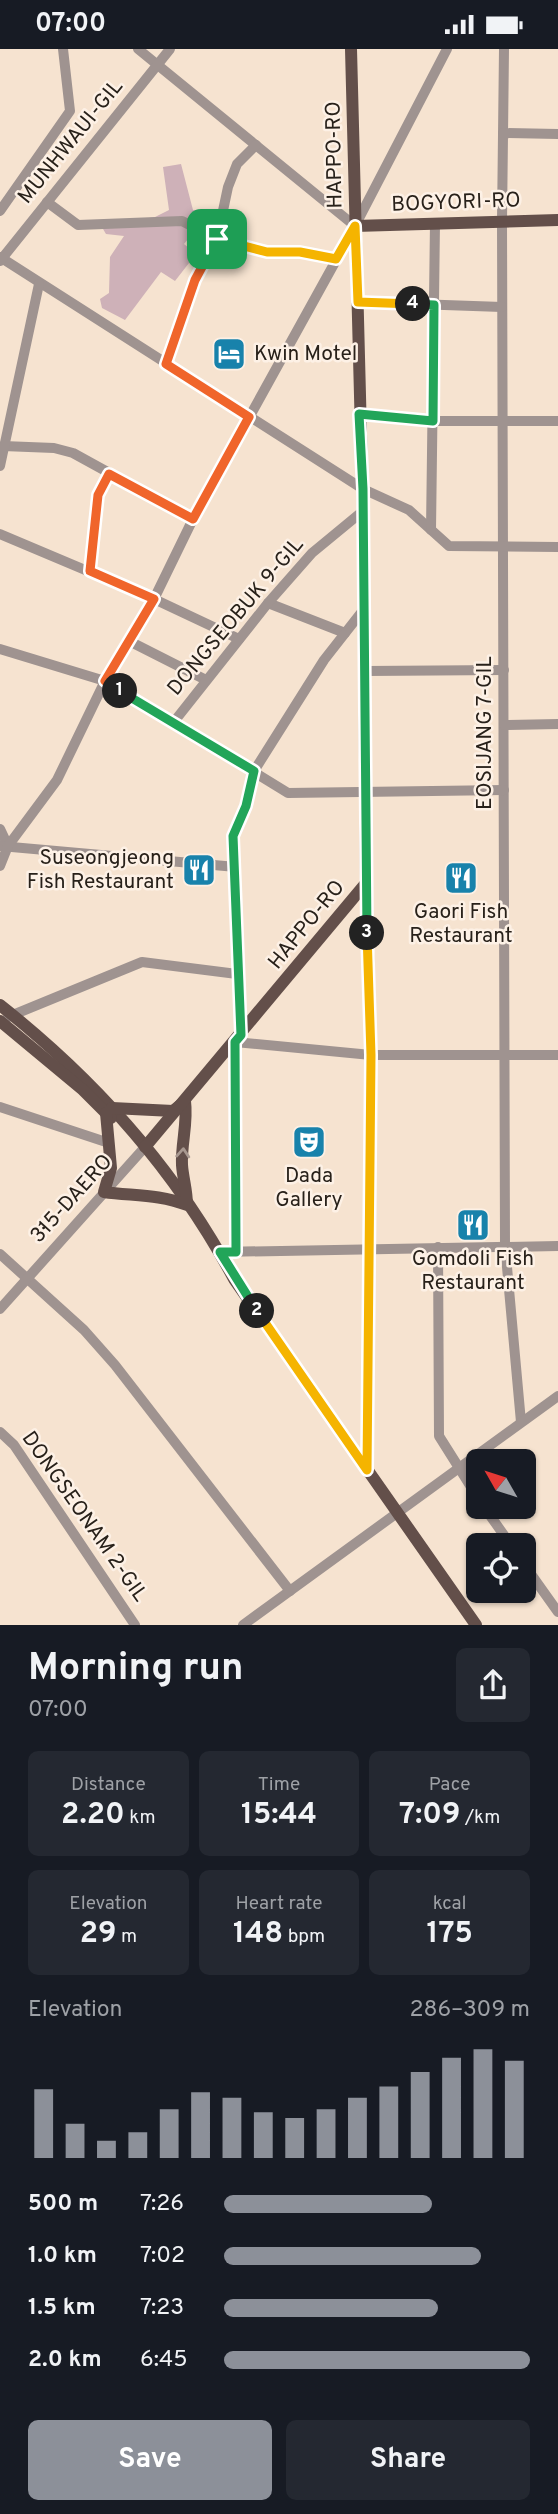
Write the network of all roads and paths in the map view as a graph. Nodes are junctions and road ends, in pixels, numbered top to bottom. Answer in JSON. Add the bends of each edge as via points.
{"nodes":[{"id":1,"x":63,"y":49,"type":"edge"},
{"id":2,"x":138,"y":49,"type":"edge"},
{"id":3,"x":170,"y":49,"type":"edge"},
{"id":4,"x":351,"y":49,"type":"edge"},
{"id":5,"x":447,"y":49,"type":"edge"},
{"id":6,"x":504,"y":49,"type":"edge"},
{"id":7,"x":158,"y":64,"type":"junction"},
{"id":8,"x":503,"y":133,"type":"junction"},
{"id":9,"x":558,"y":134,"type":"edge"},
{"id":10,"x":256,"y":145,"type":"junction"},
{"id":11,"x":47,"y":202,"type":"junction"},
{"id":12,"x":0,"y":211,"type":"edge"},
{"id":13,"x":558,"y":220,"type":"edge"},
{"id":14,"x":502,"y":221,"type":"junction"},
{"id":15,"x":435,"y":223,"type":"junction"},
{"id":16,"x":355,"y":226,"type":"junction"},
{"id":17,"x":217,"y":239,"type":"junction"},
{"id":18,"x":1,"y":259,"type":"edge"},
{"id":19,"x":336,"y":259,"type":"junction"},
{"id":20,"x":39,"y":284,"type":"junction"},
{"id":21,"x":358,"y":302,"type":"junction"},
{"id":22,"x":434,"y":305,"type":"junction"},
{"id":23,"x":502,"y":307,"type":"junction"},
{"id":24,"x":166,"y":364,"type":"junction"},
{"id":25,"x":359,"y":414,"type":"junction"},
{"id":26,"x":249,"y":417,"type":"junction"},
{"id":27,"x":502,"y":419,"type":"junction"},
{"id":28,"x":433,"y":421,"type":"junction"},
{"id":29,"x":558,"y":421,"type":"edge"},
{"id":30,"x":3,"y":446,"type":"junction"},
{"id":31,"x":0,"y":466,"type":"edge"},
{"id":32,"x":109,"y":474,"type":"junction"},
{"id":33,"x":363,"y":489,"type":"junction"},
{"id":34,"x":363,"y":511,"type":"junction"},
{"id":35,"x":193,"y":519,"type":"junction"},
{"id":36,"x":431,"y":530,"type":"junction"},
{"id":37,"x":0,"y":534,"type":"edge"},
{"id":38,"x":503,"y":546,"type":"junction"},
{"id":39,"x":558,"y":547,"type":"edge"},
{"id":40,"x":90,"y":571,"type":"junction"},
{"id":41,"x":154,"y":599,"type":"junction"},
{"id":42,"x":268,"y":603,"type":"junction"},
{"id":43,"x":365,"y":609,"type":"junction"},
{"id":44,"x":345,"y":633,"type":"junction"},
{"id":45,"x":239,"y":639,"type":"junction"},
{"id":46,"x":129,"y":641,"type":"junction"},
{"id":47,"x":0,"y":649,"type":"edge"},
{"id":48,"x":504,"y":670,"type":"junction"},
{"id":49,"x":366,"y":671,"type":"junction"},
{"id":50,"x":205,"y":680,"type":"junction"},
{"id":51,"x":105,"y":681,"type":"junction"},
{"id":52,"x":173,"y":723,"type":"junction"},
{"id":53,"x":558,"y":724,"type":"edge"},
{"id":54,"x":504,"y":725,"type":"junction"},
{"id":55,"x":254,"y":771,"type":"junction"},
{"id":56,"x":504,"y":790,"type":"junction"},
{"id":57,"x":367,"y":795,"type":"junction"},
{"id":58,"x":0,"y":829,"type":"edge"},
{"id":59,"x":4,"y":846,"type":"edge"},
{"id":60,"x":0,"y":866,"type":"edge"},
{"id":61,"x":236,"y":867,"type":"junction"},
{"id":62,"x":366,"y":883,"type":"junction"},
{"id":63,"x":237,"y":974,"type":"junction"},
{"id":64,"x":0,"y":1005,"type":"edge"},
{"id":65,"x":4,"y":1019,"type":"edge"},
{"id":66,"x":238,"y":1039,"type":"junction"},
{"id":67,"x":371,"y":1055,"type":"junction"},
{"id":68,"x":506,"y":1055,"type":"junction"},
{"id":69,"x":558,"y":1055,"type":"edge"},
{"id":70,"x":185,"y":1101,"type":"junction"},
{"id":71,"x":0,"y":1107,"type":"edge"},
{"id":72,"x":109,"y":1110,"type":"junction"},
{"id":73,"x":109,"y":1143,"type":"junction"},
{"id":74,"x":145,"y":1147,"type":"junction"},
{"id":75,"x":104,"y":1192,"type":"junction"},
{"id":76,"x":187,"y":1205,"type":"junction"},
{"id":77,"x":505,"y":1245,"type":"junction"},
{"id":78,"x":558,"y":1246,"type":"edge"},
{"id":79,"x":438,"y":1247,"type":"junction"},
{"id":80,"x":370,"y":1250,"type":"junction"},
{"id":81,"x":220,"y":1252,"type":"junction"},
{"id":82,"x":236,"y":1252,"type":"junction"},
{"id":83,"x":0,"y":1254,"type":"edge"},
{"id":84,"x":27,"y":1278,"type":"junction"},
{"id":85,"x":0,"y":1309,"type":"edge"},
{"id":86,"x":558,"y":1396,"type":"edge"},
{"id":87,"x":522,"y":1422,"type":"junction"},
{"id":88,"x":0,"y":1432,"type":"edge"},
{"id":89,"x":456,"y":1468,"type":"junction"},
{"id":90,"x":367,"y":1470,"type":"junction"},
{"id":91,"x":466,"y":1482,"type":"edge"},
{"id":92,"x":397,"y":1513,"type":"junction"},
{"id":93,"x":536,"y":1580,"type":"edge"},
{"id":94,"x":290,"y":1591,"type":"junction"},
{"id":95,"x":556,"y":1605,"type":"edge"},
{"id":96,"x":135,"y":1625,"type":"edge"},
{"id":97,"x":243,"y":1625,"type":"edge"},
{"id":98,"x":476,"y":1625,"type":"edge"}],
"edges":[{"from":1,"to":12,"type":"street","via":[[70,111]]},
{"from":2,"to":7,"type":"street"},
{"from":3,"to":7,"type":"street","name":"MUNHWAUI-GIL"},
{"from":4,"to":16,"type":"main road","name":"HAPPO-RO"},
{"from":5,"to":16,"type":"street"},
{"from":6,"to":8,"type":"street","name":"EOSIJANG 7-GIL"},
{"from":7,"to":10,"type":"street"},
{"from":7,"to":11,"type":"street","name":"MUNHWAUI-GIL"},
{"from":8,"to":9,"type":"street"},
{"from":8,"to":14,"type":"street","name":"EOSIJANG 7-GIL"},
{"from":10,"to":16,"type":"street"},
{"from":10,"to":17,"type":"street","via":[[237,164]]},
{"from":11,"to":17,"type":"street","via":[[78,225],[182,221]]},
{"from":11,"to":18,"type":"street","name":"MUNHWAUI-GIL"},
{"from":13,"to":14,"type":"main road","name":"BOGYORI-RO"},
{"from":14,"to":15,"type":"main road","name":"BOGYORI-RO"},
{"from":14,"to":23,"type":"street","name":"EOSIJANG 7-GIL"},
{"from":15,"to":16,"type":"main road","name":"BOGYORI-RO"},
{"from":15,"to":22,"type":"street"},
{"from":16,"to":19,"type":"street"},
{"from":16,"to":21,"type":"main road","name":"HAPPO-RO"},
{"from":17,"to":19,"type":"street","via":[[267,252]]},
{"from":17,"to":24,"type":"street","via":[[195,280]]},
{"from":18,"to":20,"type":"street"},
{"from":19,"to":26,"type":"street"},
{"from":20,"to":24,"type":"street"},
{"from":20,"to":30,"type":"street"},
{"from":21,"to":22,"type":"street"},
{"from":21,"to":25,"type":"main road","name":"HAPPO-RO"},
{"from":22,"to":23,"type":"street"},
{"from":22,"to":28,"type":"street"},
{"from":23,"to":27,"type":"street","name":"EOSIJANG 7-GIL"},
{"from":24,"to":26,"type":"street"},
{"from":25,"to":28,"type":"street"},
{"from":25,"to":33,"type":"main road","name":"HAPPO-RO"},
{"from":26,"to":33,"type":"street"},
{"from":26,"to":35,"type":"street"},
{"from":27,"to":28,"type":"street"},
{"from":27,"to":29,"type":"street"},
{"from":27,"to":38,"type":"street","name":"EOSIJANG 7-GIL"},
{"from":28,"to":36,"type":"street"},
{"from":30,"to":31,"type":"street"},
{"from":30,"to":32,"type":"street","via":[[73,453]]},
{"from":32,"to":35,"type":"street"},
{"from":32,"to":40,"type":"street","via":[[98,495]]},
{"from":33,"to":34,"type":"main road","name":"HAPPO-RO"},
{"from":33,"to":36,"type":"street","via":[[409,510]]},
{"from":34,"to":42,"type":"street","name":"DONGSEOBUK 9-GIL","via":[[312,552]]},
{"from":34,"to":43,"type":"main road","name":"HAPPO-RO"},
{"from":35,"to":41,"type":"street"},
{"from":36,"to":38,"type":"street","via":[[449,546]]},
{"from":37,"to":40,"type":"street"},
{"from":38,"to":39,"type":"street"},
{"from":38,"to":48,"type":"street","name":"EOSIJANG 7-GIL"},
{"from":40,"to":41,"type":"street"},
{"from":41,"to":45,"type":"street"},
{"from":41,"to":46,"type":"street"},
{"from":42,"to":44,"type":"street"},
{"from":42,"to":45,"type":"street","name":"DONGSEOBUK 9-GIL"},
{"from":43,"to":44,"type":"street"},
{"from":43,"to":49,"type":"main road","name":"HAPPO-RO"},
{"from":44,"to":55,"type":"street"},
{"from":45,"to":50,"type":"street","name":"DONGSEOBUK 9-GIL"},
{"from":46,"to":50,"type":"street"},
{"from":46,"to":51,"type":"street"},
{"from":47,"to":51,"type":"street"},
{"from":48,"to":49,"type":"street"},
{"from":48,"to":54,"type":"street","name":"EOSIJANG 7-GIL"},
{"from":49,"to":57,"type":"main road","name":"HAPPO-RO"},
{"from":50,"to":52,"type":"street","name":"DONGSEOBUK 9-GIL"},
{"from":51,"to":52,"type":"street"},
{"from":51,"to":59,"type":"street","via":[[57,780]]},
{"from":52,"to":55,"type":"street"},
{"from":53,"to":54,"type":"street"},
{"from":54,"to":56,"type":"street","name":"EOSIJANG 7-GIL"},
{"from":55,"to":57,"type":"street","via":[[288,793]]},
{"from":55,"to":61,"type":"street","via":[[233,836]]},
{"from":56,"to":57,"type":"street"},
{"from":56,"to":68,"type":"street","name":"EOSIJANG 7-GIL"},
{"from":57,"to":62,"type":"main road","name":"HAPPO-RO"},
{"from":58,"to":59,"type":"street"},
{"from":59,"to":60,"type":"street"},
{"from":59,"to":61,"type":"street"},
{"from":61,"to":63,"type":"street"},
{"from":62,"to":66,"type":"main road","name":"HAPPO-RO"},
{"from":62,"to":67,"type":"main road"},
{"from":63,"to":65,"type":"street","via":[[142,962]]},
{"from":63,"to":66,"type":"street"},
{"from":64,"to":65,"type":"main road"},
{"from":65,"to":72,"type":"main road","via":[[89,1082]]},
{"from":66,"to":67,"type":"street"},
{"from":66,"to":70,"type":"main road","name":"HAPPO-RO"},
{"from":66,"to":82,"type":"street"},
{"from":67,"to":68,"type":"street"},
{"from":67,"to":80,"type":"main road"},
{"from":68,"to":69,"type":"street"},
{"from":68,"to":77,"type":"street","name":"EOSIJANG 7-GIL"},
{"from":70,"to":72,"type":"main road","via":[[173,1111]]},
{"from":70,"to":74,"type":"main road","name":"HAPPO-RO"},
{"from":76,"to":70,"type":"main road","one_way":true,"via":[[182,1167],[188,1120]]},
{"from":71,"to":73,"type":"street"},
{"from":72,"to":73,"type":"main road"},
{"from":72,"to":74,"type":"main road"},
{"from":73,"to":75,"type":"main road","via":[[111,1168]]},
{"from":74,"to":75,"type":"street","name":"3·15-DAERO"},
{"from":74,"to":76,"type":"main road"},
{"from":75,"to":76,"type":"main road","via":[[155,1195]]},
{"from":75,"to":84,"type":"street","name":"3·15-DAERO"},
{"from":76,"to":81,"type":"main road"},
{"from":77,"to":78,"type":"street"},
{"from":77,"to":79,"type":"street"},
{"from":77,"to":87,"type":"street","name":"EOSIJANG 7-GIL"},
{"from":79,"to":80,"type":"street"},
{"from":79,"to":89,"type":"street","via":[[439,1436]]},
{"from":80,"to":82,"type":"street"},
{"from":80,"to":90,"type":"main road"},
{"from":81,"to":82,"type":"street"},
{"from":81,"to":90,"type":"main road"},
{"from":83,"to":84,"type":"street"},
{"from":84,"to":85,"type":"street","name":"3·15-DAERO"},
{"from":84,"to":94,"type":"street","via":[[115,1365]]},
{"from":86,"to":87,"type":"street"},
{"from":87,"to":89,"type":"street"},
{"from":88,"to":96,"type":"street","name":"DONGSEONAM 2-GIL","via":[[14,1445]]},
{"from":89,"to":91,"type":"street"},
{"from":89,"to":92,"type":"street"},
{"from":90,"to":92,"type":"main road"},
{"from":92,"to":94,"type":"street"},
{"from":92,"to":98,"type":"main road"},
{"from":93,"to":95,"type":"street"},
{"from":94,"to":97,"type":"street"}]}
